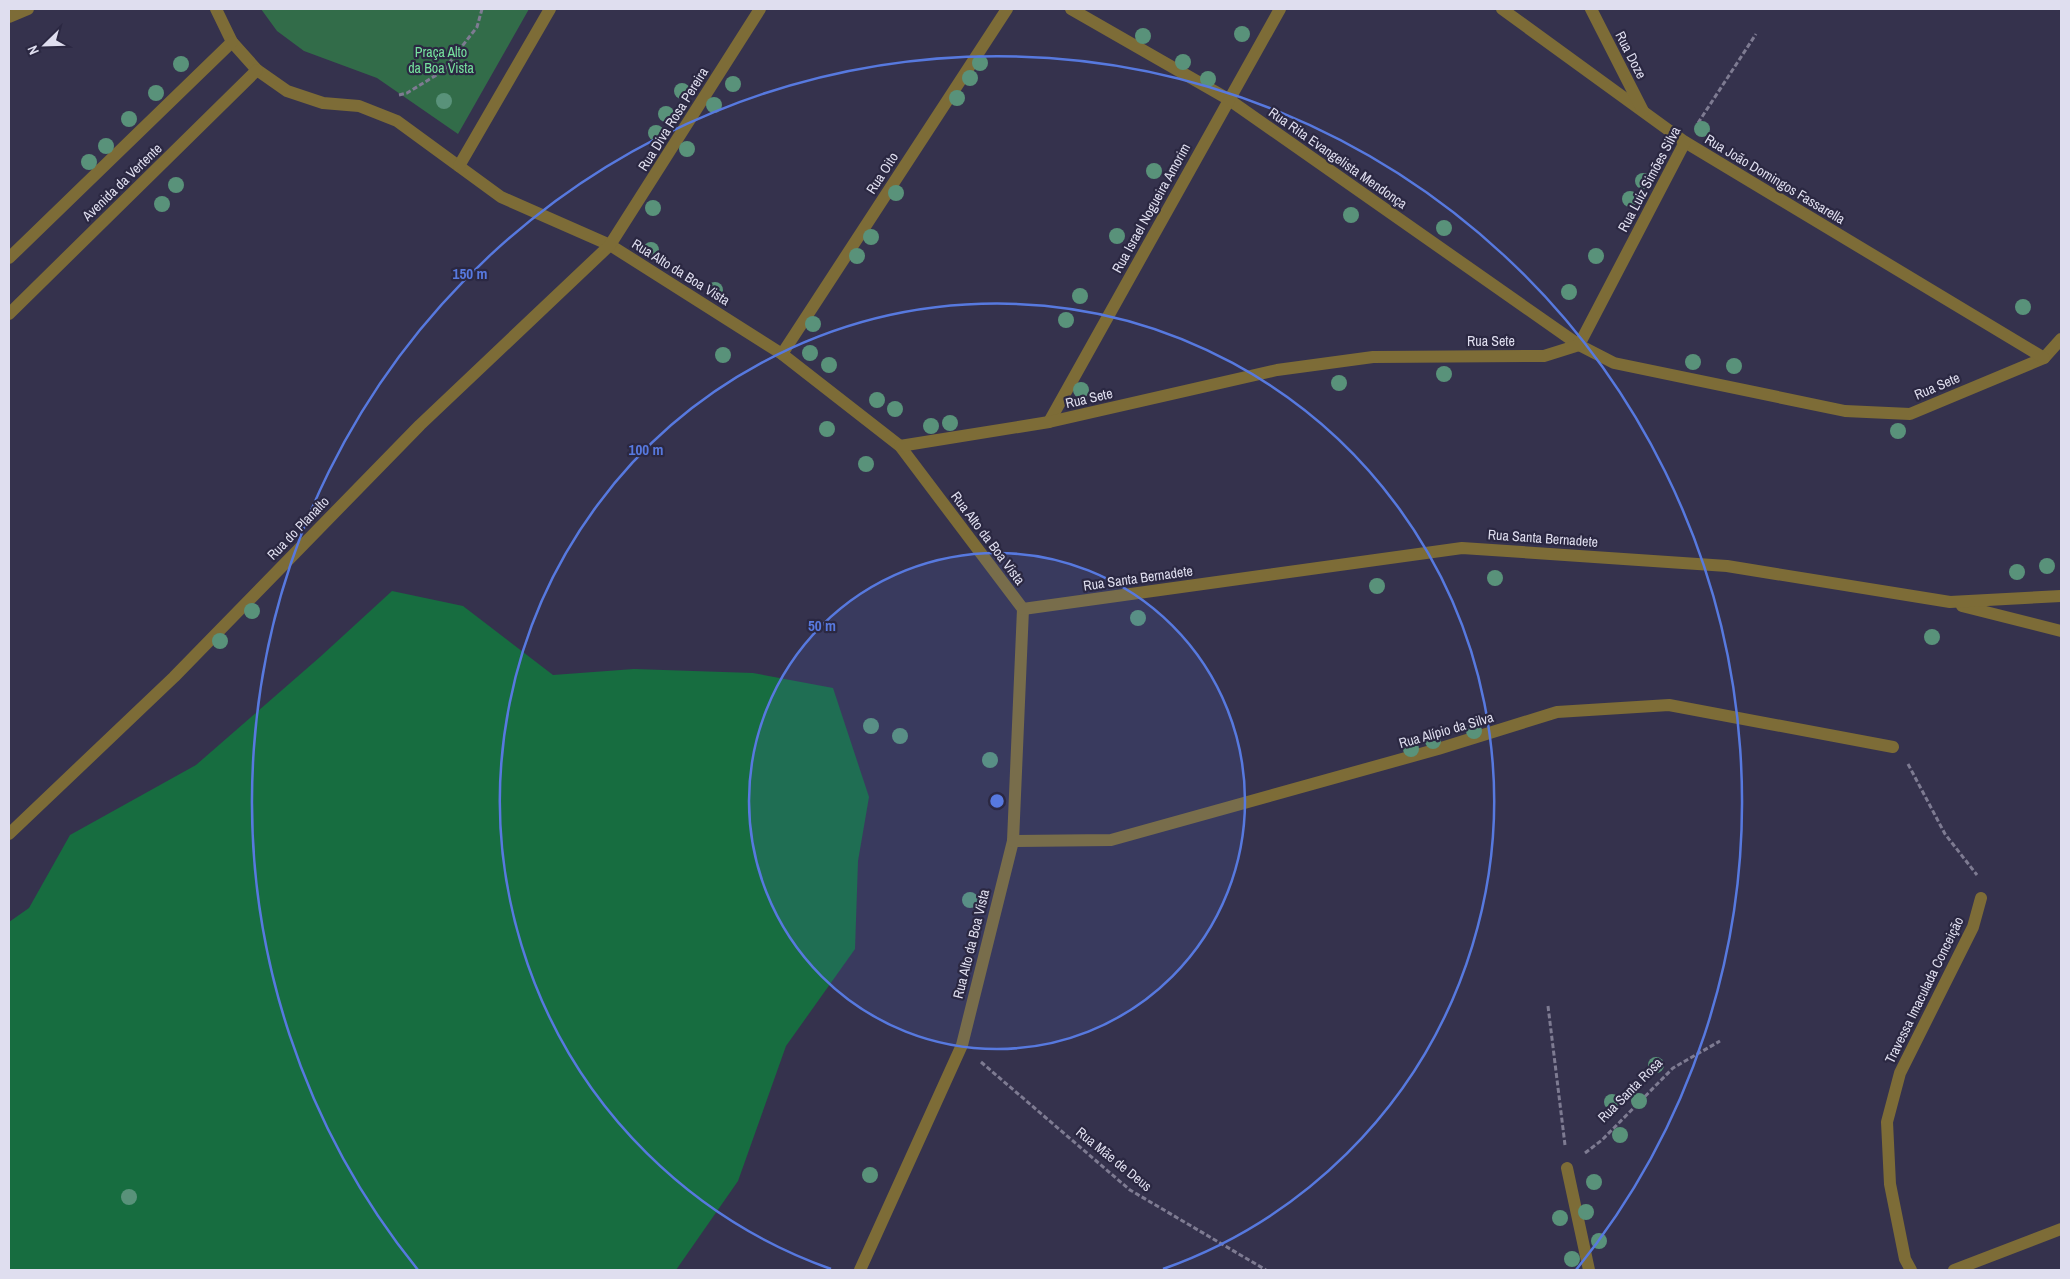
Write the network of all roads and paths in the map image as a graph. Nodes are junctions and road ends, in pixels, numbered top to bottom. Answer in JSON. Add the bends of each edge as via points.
{"nodes":[{"id":1,"x":28,"y":9,"type":"edge"},
{"id":2,"x":216,"y":9,"type":"edge"},
{"id":3,"x":482,"y":9,"type":"edge"},
{"id":4,"x":550,"y":9,"type":"edge"},
{"id":5,"x":760,"y":9,"type":"edge"},
{"id":6,"x":1007,"y":9,"type":"edge"},
{"id":7,"x":1071,"y":9,"type":"edge"},
{"id":8,"x":1280,"y":9,"type":"edge"},
{"id":9,"x":1502,"y":9,"type":"edge"},
{"id":10,"x":1592,"y":9,"type":"edge"},
{"id":11,"x":9,"y":17,"type":"edge"},
{"id":12,"x":1756,"y":34,"type":"dead end"},
{"id":13,"x":232,"y":42,"type":"junction"},
{"id":14,"x":257,"y":70,"type":"junction"},
{"id":15,"x":397,"y":96,"type":"dead end"},
{"id":16,"x":1228,"y":99,"type":"junction"},
{"id":17,"x":1644,"y":114,"type":"junction"},
{"id":18,"x":1685,"y":142,"type":"junction"},
{"id":19,"x":458,"y":166,"type":"junction"},
{"id":20,"x":610,"y":246,"type":"junction"},
{"id":21,"x":9,"y":258,"type":"edge"},
{"id":22,"x":9,"y":314,"type":"edge"},
{"id":23,"x":2061,"y":340,"type":"edge"},
{"id":24,"x":1579,"y":345,"type":"junction"},
{"id":25,"x":782,"y":354,"type":"junction"},
{"id":26,"x":2044,"y":358,"type":"junction"},
{"id":27,"x":1049,"y":422,"type":"junction"},
{"id":28,"x":900,"y":446,"type":"junction"},
{"id":29,"x":2061,"y":596,"type":"edge"},
{"id":30,"x":1950,"y":602,"type":"junction"},
{"id":31,"x":1023,"y":609,"type":"junction"},
{"id":32,"x":2061,"y":631,"type":"edge"},
{"id":33,"x":1893,"y":747,"type":"joint"},
{"id":34,"x":9,"y":834,"type":"edge"},
{"id":35,"x":1012,"y":841,"type":"junction"},
{"id":36,"x":1982,"y":898,"type":"joint"},
{"id":37,"x":1548,"y":1006,"type":"dead end"},
{"id":38,"x":1720,"y":1041,"type":"dead end"},
{"id":39,"x":962,"y":1045,"type":"junction"},
{"id":40,"x":1567,"y":1168,"type":"junction"},
{"id":41,"x":2061,"y":1229,"type":"edge"},
{"id":42,"x":860,"y":1270,"type":"edge"},
{"id":43,"x":1266,"y":1270,"type":"edge"},
{"id":44,"x":1589,"y":1270,"type":"edge"},
{"id":45,"x":1911,"y":1270,"type":"edge"},
{"id":46,"x":1954,"y":1270,"type":"edge"}],
"edges":[{"from":1,"to":11,"type":"street"},
{"from":2,"to":13,"type":"street"},
{"from":3,"to":15,"type":"path","via":[[477,27],[443,71]]},
{"from":4,"to":19,"type":"street"},
{"from":5,"to":20,"type":"street","name":"Rua Diva Rosa Pereira"},
{"from":6,"to":25,"type":"street","name":"Rua Oito"},
{"from":7,"to":16,"type":"street","name":"Rua Rita Evangelista Mendonça"},
{"from":8,"to":16,"type":"street","name":"Rua Israel Nogueira Amorim"},
{"from":9,"to":17,"type":"street","name":"Rua João Domingos Fassarella"},
{"from":10,"to":17,"type":"street","name":"Rua Doze"},
{"from":12,"to":18,"type":"path","name":"Rua Luiz Simões Silva"},
{"from":13,"to":14,"type":"street"},
{"from":13,"to":21,"type":"street","name":"Avenida da Vertente"},
{"from":14,"to":19,"type":"street","name":"Rua Alto da Boa Vista","via":[[288,91],[323,103],[360,106],[397,121]]},
{"from":14,"to":22,"type":"street","name":"Avenida da Vertente"},
{"from":16,"to":24,"type":"street","name":"Rua Rita Evangelista Mendonça"},
{"from":16,"to":27,"type":"street","name":"Rua Israel Nogueira Amorim"},
{"from":17,"to":18,"type":"street","name":"Rua João Domingos Fassarella"},
{"from":18,"to":24,"type":"street","name":"Rua Luiz Simões Silva"},
{"from":18,"to":26,"type":"street","name":"Rua João Domingos Fassarella"},
{"from":19,"to":20,"type":"street","name":"Rua Alto da Boa Vista","via":[[501,197]]},
{"from":20,"to":25,"type":"street","name":"Rua Alto da Boa Vista"},
{"from":20,"to":34,"type":"street","name":"Rua do Planalto","via":[[420,425],[174,677]]},
{"from":23,"to":26,"type":"street","name":"Rua Sete"},
{"from":24,"to":26,"type":"street","name":"Rua Sete","via":[[1614,363],[1845,411],[1910,414]]},
{"from":24,"to":27,"type":"street","name":"Rua Sete","via":[[1544,356],[1372,357],[1277,370]]},
{"from":25,"to":28,"type":"street","name":"Rua Alto da Boa Vista"},
{"from":27,"to":28,"type":"street","name":"Rua Sete"},
{"from":28,"to":31,"type":"street","name":"Rua Alto da Boa Vista"},
{"from":29,"to":30,"type":"street","name":"Rua Santa Bernadete"},
{"from":30,"to":31,"type":"street","name":"Rua Santa Bernadete","via":[[1727,566],[1462,548]]},
{"from":30,"to":32,"type":"street"},
{"from":31,"to":35,"type":"street","name":"Rua Alto da Boa Vista"},
{"from":33,"to":35,"type":"street","name":"Rua Alípio da Silva","via":[[1668,705],[1557,712],[1438,749],[1111,840]]},
{"from":33,"to":36,"type":"path","via":[[1906,759],[1945,834],[1977,874]]},
{"from":35,"to":39,"type":"street","name":"Rua Alto da Boa Vista"},
{"from":36,"to":45,"type":"street","name":"Travessa Imaculada Conceição","via":[[1974,927],[1900,1073],[1887,1122],[1890,1184],[1905,1259]]},
{"from":37,"to":40,"type":"path"},
{"from":38,"to":40,"type":"path","name":"Rua Santa Rosa","via":[[1673,1068],[1602,1140]]},
{"from":39,"to":42,"type":"street","name":"Rua Alto da Boa Vista"},
{"from":39,"to":43,"type":"path","name":"Rua Mãe de Deus","via":[[1130,1190]]},
{"from":40,"to":44,"type":"street"},
{"from":41,"to":46,"type":"street"}]}
